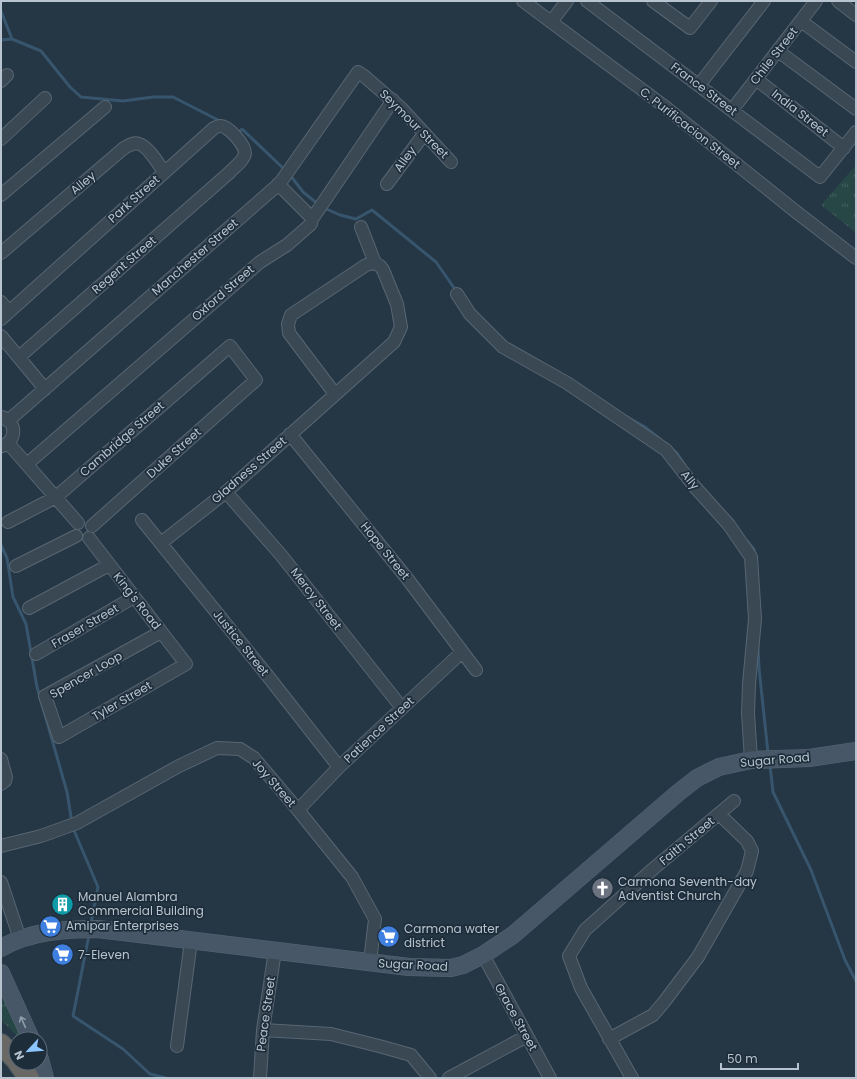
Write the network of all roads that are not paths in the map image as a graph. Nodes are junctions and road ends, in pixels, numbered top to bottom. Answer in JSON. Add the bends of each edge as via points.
{"nodes":[{"id":1,"x":522,"y":1,"type":"edge"},
{"id":2,"x":567,"y":1,"type":"edge"},
{"id":3,"x":587,"y":1,"type":"edge"},
{"id":4,"x":711,"y":1,"type":"edge"},
{"id":5,"x":764,"y":1,"type":"edge"},
{"id":6,"x":816,"y":1,"type":"edge"},
{"id":7,"x":838,"y":1,"type":"edge"},
{"id":8,"x":657,"y":2,"type":"edge"},
{"id":9,"x":856,"y":15,"type":"edge"},
{"id":10,"x":801,"y":21,"type":"junction"},
{"id":11,"x":551,"y":22,"type":"junction"},
{"id":12,"x":778,"y":51,"type":"junction"},
{"id":13,"x":856,"y":62,"type":"edge"},
{"id":14,"x":358,"y":72,"type":"joint"},
{"id":15,"x":756,"y":79,"type":"junction"},
{"id":16,"x":699,"y":85,"type":"junction"},
{"id":17,"x":45,"y":98,"type":"dead end"},
{"id":18,"x":393,"y":100,"type":"junction"},
{"id":19,"x":105,"y":106,"type":"dead end"},
{"id":20,"x":856,"y":108,"type":"edge"},
{"id":21,"x":732,"y":110,"type":"junction"},
{"id":22,"x":856,"y":132,"type":"edge"},
{"id":23,"x":424,"y":134,"type":"junction"},
{"id":24,"x":1,"y":139,"type":"edge"},
{"id":25,"x":844,"y":148,"type":"junction"},
{"id":26,"x":451,"y":162,"type":"dead end"},
{"id":27,"x":164,"y":172,"type":"junction"},
{"id":28,"x":229,"y":173,"type":"joint"},
{"id":29,"x":278,"y":184,"type":"junction"},
{"id":30,"x":387,"y":184,"type":"dead end"},
{"id":31,"x":1,"y":195,"type":"edge"},
{"id":32,"x":312,"y":220,"type":"junction"},
{"id":33,"x":362,"y":226,"type":"dead end"},
{"id":34,"x":1,"y":253,"type":"edge"},
{"id":35,"x":856,"y":258,"type":"edge"},
{"id":36,"x":375,"y":263,"type":"junction"},
{"id":37,"x":457,"y":294,"type":"dead end"},
{"id":38,"x":1,"y":302,"type":"edge"},
{"id":39,"x":5,"y":316,"type":"edge"},
{"id":40,"x":1,"y":336,"type":"edge"},
{"id":41,"x":230,"y":346,"type":"joint"},
{"id":42,"x":19,"y":357,"type":"junction"},
{"id":43,"x":45,"y":389,"type":"junction"},
{"id":44,"x":335,"y":394,"type":"junction"},
{"id":45,"x":5,"y":419,"type":"edge"},
{"id":46,"x":290,"y":434,"type":"junction"},
{"id":47,"x":5,"y":444,"type":"edge"},
{"id":48,"x":27,"y":464,"type":"junction"},
{"id":49,"x":226,"y":492,"type":"junction"},
{"id":50,"x":56,"y":497,"type":"junction"},
{"id":51,"x":142,"y":520,"type":"dead end"},
{"id":52,"x":8,"y":522,"type":"dead end"},
{"id":53,"x":78,"y":522,"type":"junction"},
{"id":54,"x":91,"y":532,"type":"junction"},
{"id":55,"x":76,"y":536,"type":"junction"},
{"id":56,"x":161,"y":543,"type":"junction"},
{"id":57,"x":109,"y":565,"type":"junction"},
{"id":58,"x":16,"y":566,"type":"dead end"},
{"id":59,"x":134,"y":597,"type":"junction"},
{"id":60,"x":29,"y":608,"type":"dead end"},
{"id":61,"x":161,"y":632,"type":"junction"},
{"id":62,"x":462,"y":652,"type":"junction"},
{"id":63,"x":36,"y":654,"type":"dead end"},
{"id":64,"x":186,"y":664,"type":"joint"},
{"id":65,"x":476,"y":670,"type":"dead end"},
{"id":66,"x":402,"y":708,"type":"junction"},
{"id":67,"x":59,"y":737,"type":"joint"},
{"id":68,"x":856,"y":751,"type":"edge"},
{"id":69,"x":1,"y":759,"type":"edge"},
{"id":70,"x":751,"y":760,"type":"junction"},
{"id":71,"x":339,"y":767,"type":"junction"},
{"id":72,"x":1,"y":784,"type":"edge"},
{"id":73,"x":734,"y":801,"type":"dead end"},
{"id":74,"x":298,"y":810,"type":"junction"},
{"id":75,"x":719,"y":814,"type":"junction"},
{"id":76,"x":1,"y":846,"type":"edge"},
{"id":77,"x":1,"y":882,"type":"edge"},
{"id":78,"x":20,"y":939,"type":"junction"},
{"id":79,"x":191,"y":941,"type":"junction"},
{"id":80,"x":1,"y":948,"type":"edge"},
{"id":81,"x":275,"y":951,"type":"junction"},
{"id":82,"x":483,"y":955,"type":"junction"},
{"id":83,"x":370,"y":962,"type":"junction"},
{"id":84,"x":1,"y":973,"type":"edge"},
{"id":85,"x":263,"y":1030,"type":"junction"},
{"id":86,"x":27,"y":1031,"type":"edge"},
{"id":87,"x":527,"y":1036,"type":"junction"},
{"id":88,"x":610,"y":1039,"type":"junction"},
{"id":89,"x":1,"y":1044,"type":"edge"},
{"id":90,"x":177,"y":1046,"type":"dead end"},
{"id":91,"x":8,"y":1051,"type":"edge"},
{"id":92,"x":629,"y":1077,"type":"edge"},
{"id":93,"x":260,"y":1078,"type":"edge"},
{"id":94,"x":430,"y":1078,"type":"edge"},
{"id":95,"x":449,"y":1078,"type":"edge"},
{"id":96,"x":550,"y":1078,"type":"edge"}],
"edges":[{"from":1,"to":11,"type":"street","name":"C. Purificacion Street"},
{"from":2,"to":11,"type":"street"},
{"from":3,"to":16,"type":"street","name":"France Street"},
{"from":4,"to":8,"type":"street","via":[[690,28]]},
{"from":5,"to":16,"type":"street"},
{"from":6,"to":10,"type":"street","name":"Chile Street"},
{"from":7,"to":9,"type":"street"},
{"from":10,"to":12,"type":"street","name":"Chile Street"},
{"from":10,"to":13,"type":"street"},
{"from":11,"to":35,"type":"street","name":"C. Purificacion Street","via":[[664,106]]},
{"from":12,"to":15,"type":"street","name":"Chile Street"},
{"from":12,"to":20,"type":"street"},
{"from":14,"to":18,"type":"street","name":"Seymour Street"},
{"from":14,"to":29,"type":"street","name":"Manchester Street"},
{"from":15,"to":21,"type":"street","name":"Chile Street"},
{"from":15,"to":25,"type":"street","name":"India Street"},
{"from":16,"to":21,"type":"street","name":"France Street"},
{"from":17,"to":24,"type":"street"},
{"from":18,"to":23,"type":"street","name":"Seymour Street"},
{"from":18,"to":32,"type":"street","name":"Oxford Street"},
{"from":19,"to":31,"type":"street"},
{"from":21,"to":25,"type":"street","name":"France Street","via":[[820,177]]},
{"from":22,"to":25,"type":"street"},
{"from":23,"to":26,"type":"street","name":"Seymour Street"},
{"from":23,"to":30,"type":"street","name":"Alley"},
{"from":27,"to":28,"type":"street","name":"Park Street","via":[[220,125],[226,127],[242,144],[245,152]]},
{"from":27,"to":34,"type":"street","name":"Alley","via":[[146,148],[140,144],[132,144],[124,148]]},
{"from":27,"to":39,"type":"street","name":"Park Street"},
{"from":28,"to":42,"type":"street","name":"Regent Street"},
{"from":29,"to":32,"type":"street"},
{"from":29,"to":43,"type":"street","name":"Manchester Street"},
{"from":32,"to":48,"type":"street","name":"Oxford Street","via":[[300,234],[260,262]]},
{"from":33,"to":36,"type":"street","name":"Gladness Street"},
{"from":36,"to":44,"type":"street","name":"Gladness Street","via":[[380,266],[397,304],[401,327],[394,342]]},
{"from":36,"to":44,"type":"street","via":[[366,265],[290,315],[289,332]]},
{"from":37,"to":70,"type":"street","name":"Ally","via":[[470,314],[503,347],[567,383],[666,450],[729,525],[751,557],[755,620],[748,713]]},
{"from":38,"to":39,"type":"street"},
{"from":40,"to":42,"type":"street"},
{"from":41,"to":50,"type":"street","name":"Cambridge Street"},
{"from":41,"to":54,"type":"street","name":"Duke Street","via":[[256,380]]},
{"from":42,"to":43,"type":"street"},
{"from":43,"to":45,"type":"street","name":"Manchester Street"},
{"from":44,"to":46,"type":"street","name":"Gladness Street"},
{"from":45,"to":47,"type":"street","via":[[13,429],[13,434]]},
{"from":46,"to":49,"type":"street","name":"Gladness Street"},
{"from":46,"to":62,"type":"street","name":"Hope Street","via":[[411,583]]},
{"from":47,"to":48,"type":"street"},
{"from":48,"to":50,"type":"street"},
{"from":49,"to":56,"type":"street","name":"Gladness Street"},
{"from":49,"to":66,"type":"street","name":"Mercy Street","via":[[281,555]]},
{"from":50,"to":52,"type":"street","name":"Cambridge Street"},
{"from":50,"to":53,"type":"street"},
{"from":51,"to":56,"type":"street","name":"Justice Street"},
{"from":53,"to":54,"type":"street","via":[[87,522]]},
{"from":53,"to":55,"type":"street","via":[[75,527]]},
{"from":54,"to":55,"type":"street","via":[[83,540]]},
{"from":54,"to":57,"type":"street","name":"King's Road"},
{"from":55,"to":58,"type":"street"},
{"from":56,"to":71,"type":"street","name":"Justice Street"},
{"from":57,"to":59,"type":"street","name":"King's Road"},
{"from":57,"to":60,"type":"street"},
{"from":59,"to":61,"type":"street","name":"King's Road"},
{"from":59,"to":63,"type":"street","name":"Fraser Street"},
{"from":61,"to":64,"type":"street","name":"King's Road"},
{"from":61,"to":67,"type":"street","name":"Spencer Loop","via":[[45,696]]},
{"from":62,"to":65,"type":"street","name":"Hope Street"},
{"from":62,"to":66,"type":"street","name":"Patience Street"},
{"from":64,"to":67,"type":"street","name":"Tyler Street"},
{"from":66,"to":71,"type":"street","name":"Patience Street"},
{"from":68,"to":70,"type":"main road","name":"Sugar Road","via":[[809,758]]},
{"from":69,"to":72,"type":"street","via":[[6,781]]},
{"from":70,"to":82,"type":"main road","name":"Sugar Road","via":[[719,767],[698,778],[513,935]]},
{"from":71,"to":74,"type":"street","name":"Patience Street"},
{"from":73,"to":75,"type":"street","name":"Faith Street"},
{"from":74,"to":76,"type":"street","name":"Joy Street","via":[[254,758],[240,749],[217,748],[72,825],[42,836]]},
{"from":74,"to":83,"type":"street","name":"Joy Street","via":[[352,877],[375,919]]},
{"from":75,"to":88,"type":"street","name":"Faith Street","via":[[747,841],[752,851],[747,871],[698,957],[664,1002],[653,1015]]},
{"from":75,"to":88,"type":"street","name":"Faith Street","via":[[585,930],[568,956],[581,988]]},
{"from":77,"to":78,"type":"street"},
{"from":78,"to":79,"type":"main road","name":"Sugar Road","via":[[52,931],[98,929]]},
{"from":78,"to":80,"type":"main road","name":"Sugar Road"},
{"from":79,"to":81,"type":"main road","name":"Sugar Road"},
{"from":79,"to":90,"type":"street"},
{"from":81,"to":83,"type":"main road","name":"Sugar Road"},
{"from":81,"to":85,"type":"street","name":"Peace Street"},
{"from":82,"to":83,"type":"main road","name":"Sugar Road","via":[[463,965],[446,968]]},
{"from":82,"to":87,"type":"street","name":"Grace Street"},
{"from":86,"to":84,"type":"main road","one_way":true},
{"from":85,"to":93,"type":"street","name":"Peace Street"},
{"from":85,"to":94,"type":"street","via":[[331,1034],[411,1055]]},
{"from":87,"to":95,"type":"street"},
{"from":87,"to":96,"type":"street","name":"Grace Street"},
{"from":88,"to":92,"type":"street","name":"Faith Street"},
{"from":89,"to":91,"type":"highway"}]}
